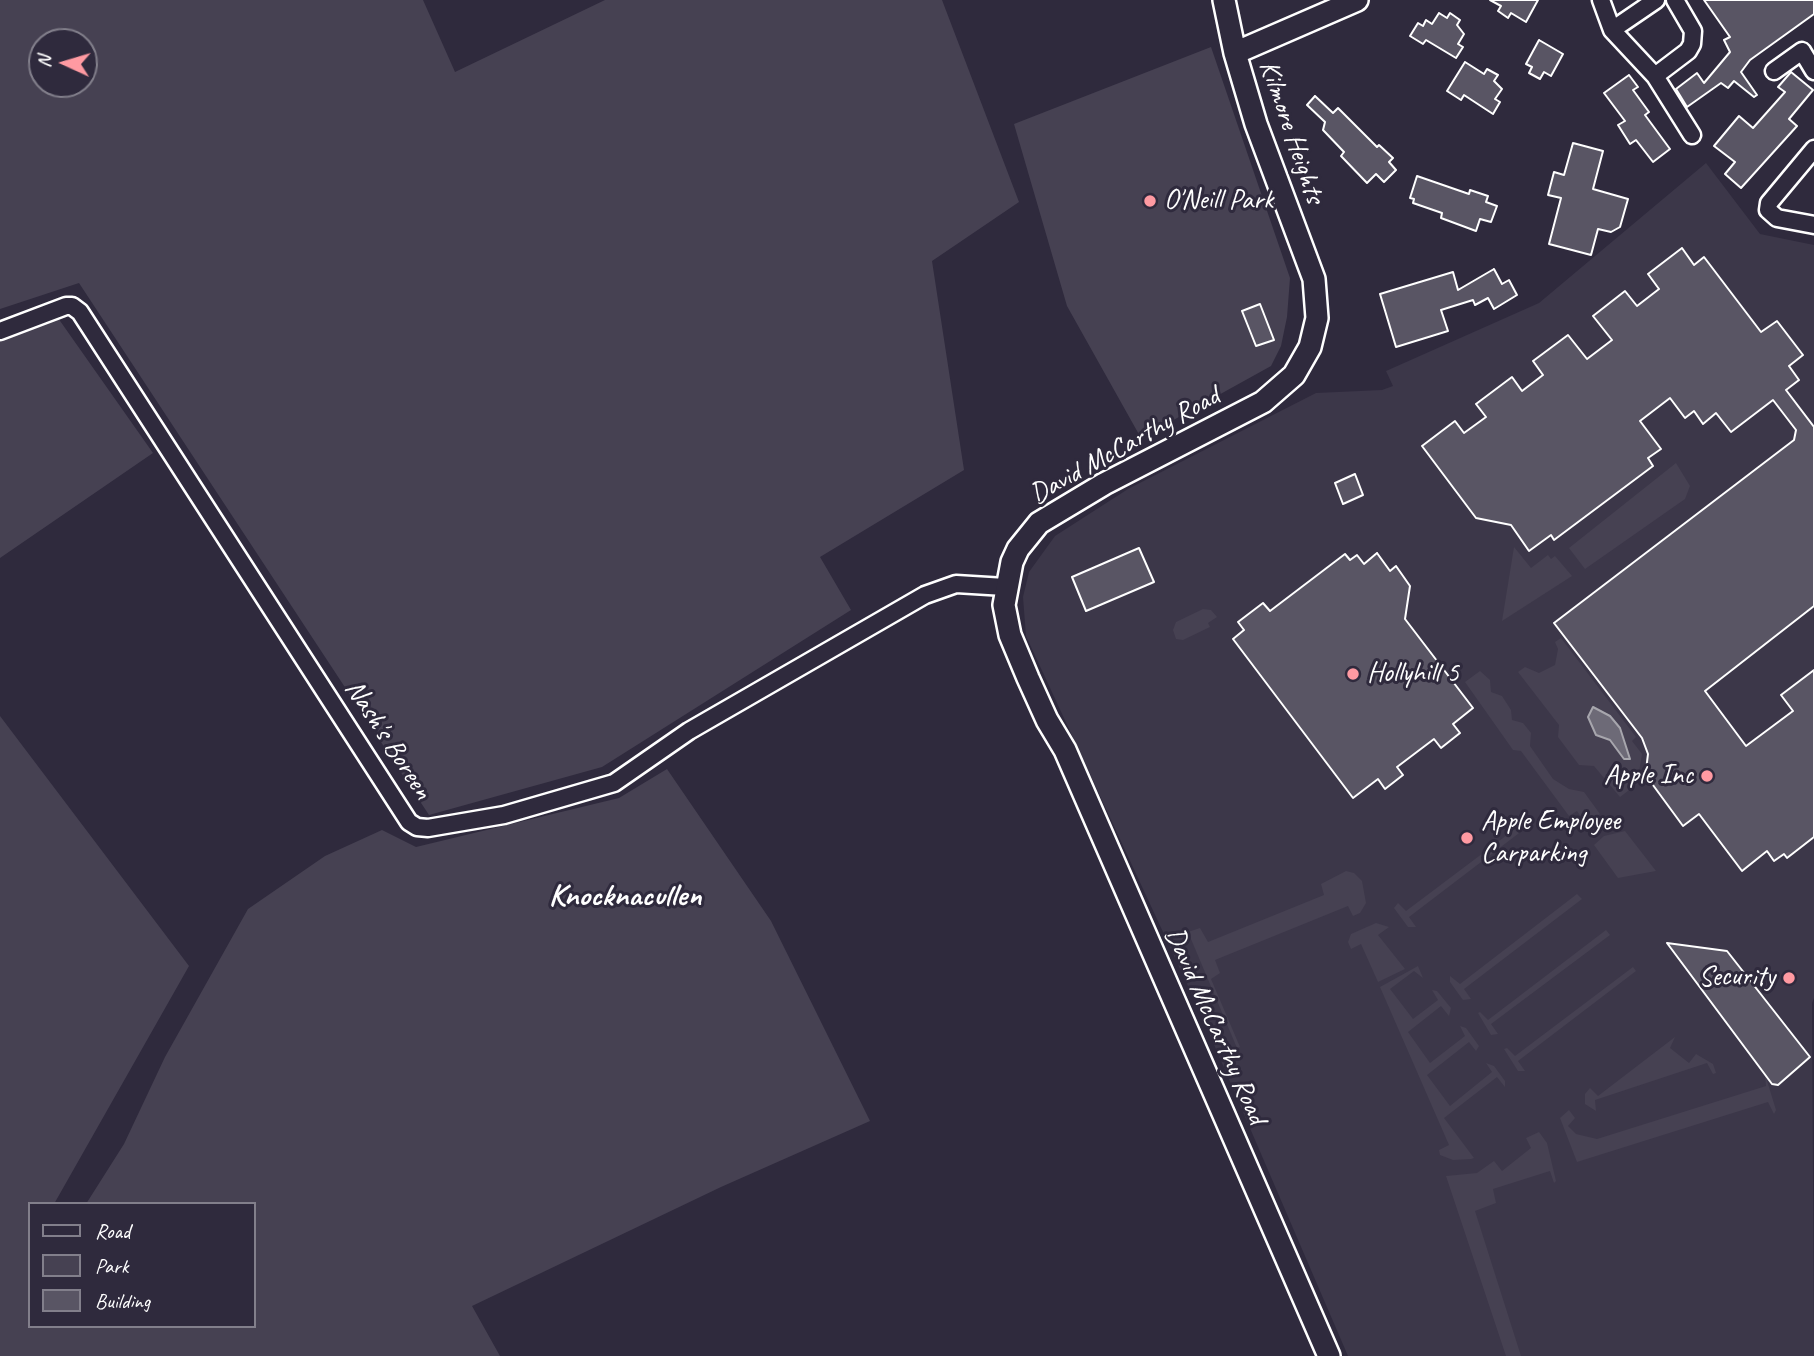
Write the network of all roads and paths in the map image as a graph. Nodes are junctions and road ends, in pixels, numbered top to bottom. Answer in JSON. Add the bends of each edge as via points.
{"nodes":[{"id":1,"x":1224,"y":0,"type":"edge"},
{"id":2,"x":1357,"y":0,"type":"edge"},
{"id":3,"x":1601,"y":0,"type":"edge"},
{"id":4,"x":1656,"y":0,"type":"edge"},
{"id":5,"x":1675,"y":0,"type":"edge"},
{"id":6,"x":1612,"y":30,"type":"junction"},
{"id":7,"x":1808,"y":47,"type":"edge"},
{"id":8,"x":1235,"y":53,"type":"junction"},
{"id":9,"x":1774,"y":71,"type":"dead end"},
{"id":10,"x":1814,"y":71,"type":"edge"},
{"id":11,"x":1655,"y":76,"type":"junction"},
{"id":12,"x":1692,"y":135,"type":"dead end"},
{"id":13,"x":1814,"y":149,"type":"edge"},
{"id":14,"x":1814,"y":226,"type":"edge"},
{"id":15,"x":1314,"y":279,"type":"joint"},
{"id":16,"x":0,"y":331,"type":"edge"},
{"id":17,"x":1005,"y":587,"type":"junction"},
{"id":18,"x":1046,"y":720,"type":"junction"},
{"id":19,"x":1315,"y":1356,"type":"edge"},
{"id":20,"x":1329,"y":1356,"type":"edge"}],
"edges":[{"from":1,"to":8,"type":"street","name":"Kilmore Heights"},
{"from":2,"to":8,"type":"street"},
{"from":3,"to":6,"type":"street"},
{"from":4,"to":6,"type":"street"},
{"from":5,"to":11,"type":"street","via":[[1693,31],[1692,44]]},
{"from":6,"to":11,"type":"street"},
{"from":7,"to":9,"type":"street"},
{"from":7,"to":10,"type":"street"},
{"from":8,"to":15,"type":"street","name":"Kilmore Heights","via":[[1256,124]]},
{"from":11,"to":12,"type":"street"},
{"from":13,"to":14,"type":"street","via":[[1768,210],[1777,218]]},
{"from":15,"to":17,"type":"street","name":"David McCarthy Road","via":[[1317,317],[1310,347],[1279,391],[1050,514],[1018,549]]},
{"from":16,"to":17,"type":"street","name":"Nash's Boreen","via":[[66,306],[80,312],[409,822],[417,827],[504,815],[614,783],[689,731],[925,595],[956,584]]},
{"from":17,"to":18,"type":"street","name":"David McCarthy Road","via":[[1010,635]]},
{"from":18,"to":19,"type":"street","name":"David McCarthy Road","via":[[1054,755]]},
{"from":18,"to":20,"type":"street","name":"David McCarthy Road","via":[[1065,750]]}]}
